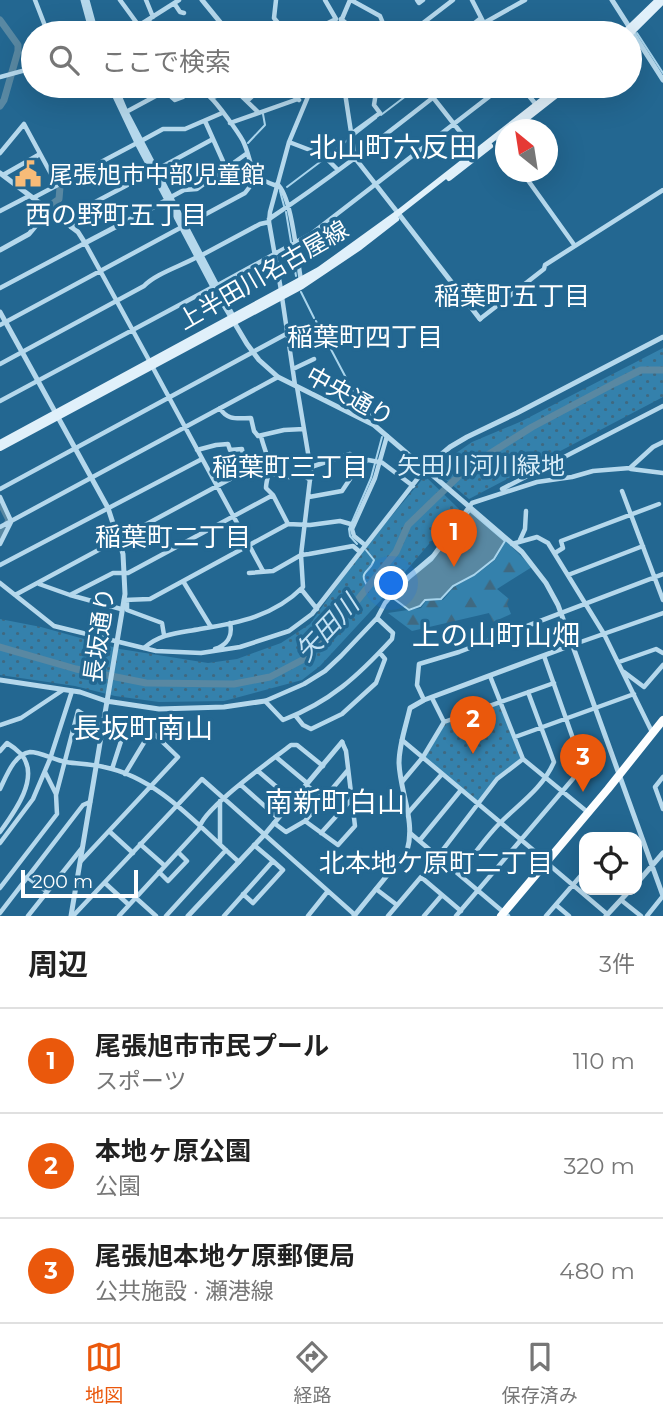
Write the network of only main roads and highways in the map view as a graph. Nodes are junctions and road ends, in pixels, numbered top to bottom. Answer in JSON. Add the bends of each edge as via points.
{"nodes":[{"id":1,"x":661,"y":1,"type":"edge"},
{"id":2,"x":640,"y":21,"type":"edge"},
{"id":3,"x":547,"y":98,"type":"edge"},
{"id":4,"x":550,"y":98,"type":"edge"},
{"id":5,"x":537,"y":107,"type":"junction"},
{"id":6,"x":524,"y":119,"type":"edge"},
{"id":7,"x":495,"y":142,"type":"edge"},
{"id":8,"x":399,"y":214,"type":"junction"},
{"id":9,"x":282,"y":294,"type":"junction"},
{"id":10,"x":0,"y":446,"type":"edge"},
{"id":11,"x":663,"y":720,"type":"edge"},
{"id":12,"x":618,"y":774,"type":"junction"},
{"id":13,"x":545,"y":861,"type":"junction"},
{"id":14,"x":502,"y":914,"type":"edge"}],
"edges":[{"from":1,"to":2,"type":"main road"},
{"from":3,"to":5,"type":"main road","name":"上半田川名古屋線"},
{"from":4,"to":5,"type":"main road","name":"上半田川名古屋線"},
{"from":5,"to":6,"type":"main road","name":"上半田川名古屋線"},
{"from":5,"to":8,"type":"main road","name":"上半田川名古屋線"},
{"from":7,"to":8,"type":"main road","name":"上半田川名古屋線"},
{"from":8,"to":9,"type":"main road","name":"上半田川名古屋線"},
{"from":8,"to":9,"type":"main road","name":"上半田川名古屋線","via":[[339,262]]},
{"from":9,"to":10,"type":"main road","name":"上半田川名古屋線"},
{"from":11,"to":12,"type":"highway"},
{"from":12,"to":13,"type":"highway"},
{"from":12,"to":13,"type":"highway"},
{"from":13,"to":14,"type":"highway"}]}
